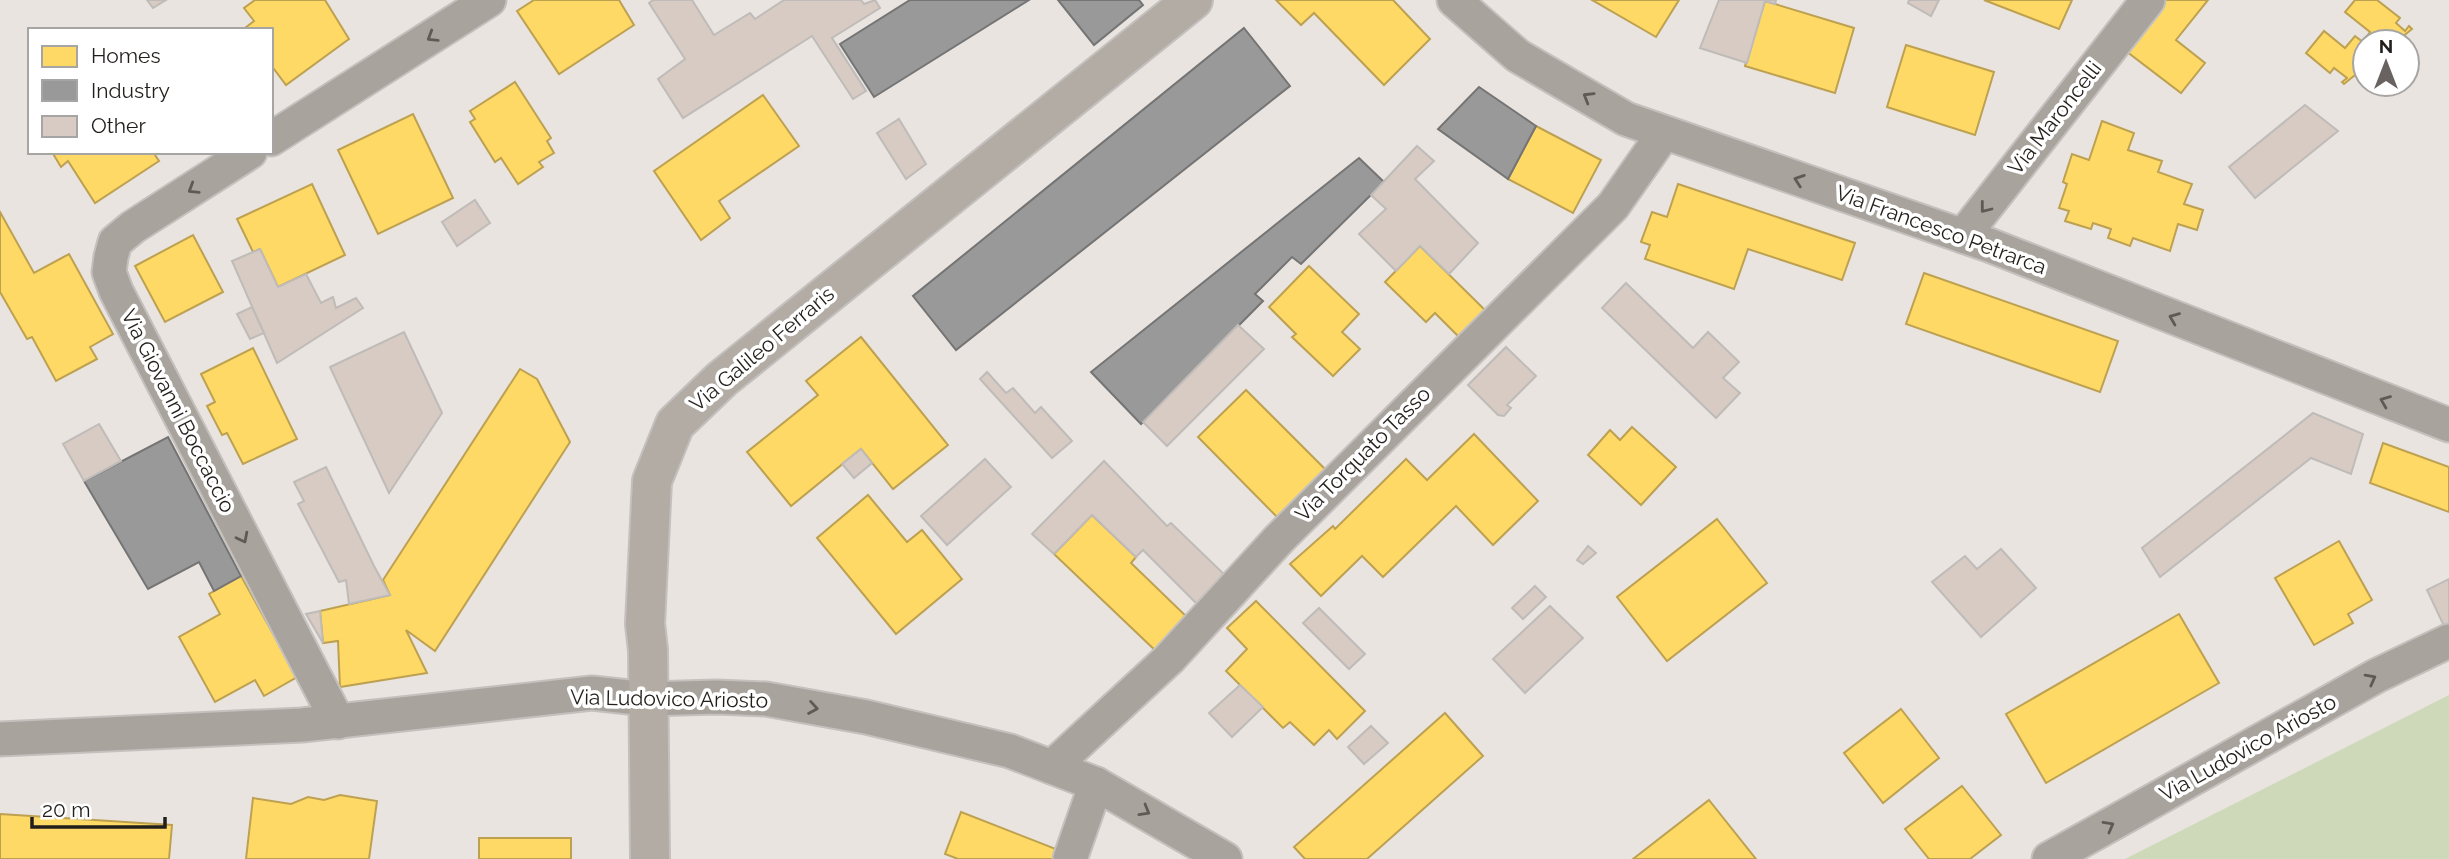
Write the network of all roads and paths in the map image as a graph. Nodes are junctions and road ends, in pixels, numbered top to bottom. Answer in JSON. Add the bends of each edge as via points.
{"nodes":[{"id":1,"x":489,"y":0,"type":"edge"},
{"id":2,"x":1193,"y":0,"type":"edge"},
{"id":3,"x":1454,"y":0,"type":"edge"},
{"id":4,"x":2148,"y":0,"type":"edge"},
{"id":5,"x":1664,"y":133,"type":"junction"},
{"id":6,"x":273,"y":138,"type":"edge"},
{"id":7,"x":247,"y":154,"type":"edge"},
{"id":8,"x":1963,"y":236,"type":"junction"},
{"id":9,"x":2449,"y":425,"type":"edge"},
{"id":10,"x":2449,"y":641,"type":"edge"},
{"id":11,"x":648,"y":699,"type":"junction"},
{"id":12,"x":338,"y":722,"type":"junction"},
{"id":13,"x":0,"y":739,"type":"edge"},
{"id":14,"x":1052,"y":767,"type":"junction"},
{"id":15,"x":1096,"y":784,"type":"junction"},
{"id":16,"x":1081,"y":855,"type":"edge"},
{"id":17,"x":650,"y":859,"type":"edge"},
{"id":18,"x":1225,"y":859,"type":"edge"},
{"id":19,"x":2049,"y":859,"type":"edge"}],
"edges":[{"from":1,"to":6,"type":"street","one_way":true},
{"from":2,"to":11,"type":"main road","name":"Via Galileo Ferraris","via":[[722,379],[675,424],[652,481],[645,624]]},
{"from":5,"to":3,"type":"street","name":"Via Francesco Petrarca","one_way":true,"via":[[1626,119],[1518,56]]},
{"from":4,"to":8,"type":"street","name":"Via Maroncelli","one_way":true},
{"from":8,"to":5,"type":"street","name":"Via Francesco Petrarca","one_way":true},
{"from":5,"to":14,"type":"street","name":"Via Torquato Tasso","via":[[1613,206],[1279,539],[1169,659]]},
{"from":7,"to":12,"type":"street","name":"Via Giovanni Boccaccio","one_way":true,"via":[[115,242],[109,272]]},
{"from":9,"to":8,"type":"street","name":"Via Francesco Petrarca","one_way":true},
{"from":19,"to":10,"type":"street","name":"Via Ludovico Ariosto","one_way":true,"via":[[2376,676]]},
{"from":11,"to":12,"type":"street","name":"Via Ludovico Ariosto","via":[[592,694]]},
{"from":11,"to":14,"type":"street","name":"Via Ludovico Ariosto","one_way":true,"via":[[766,699],[1010,751]]},
{"from":11,"to":17,"type":"main road","name":"Via Galileo Ferraris"},
{"from":12,"to":13,"type":"street","name":"Via Ludovico Ariosto"},
{"from":14,"to":15,"type":"street","name":"Via Ludovico Ariosto"},
{"from":15,"to":16,"type":"street"},
{"from":15,"to":18,"type":"street","name":"Via Ludovico Ariosto","one_way":true}]}
